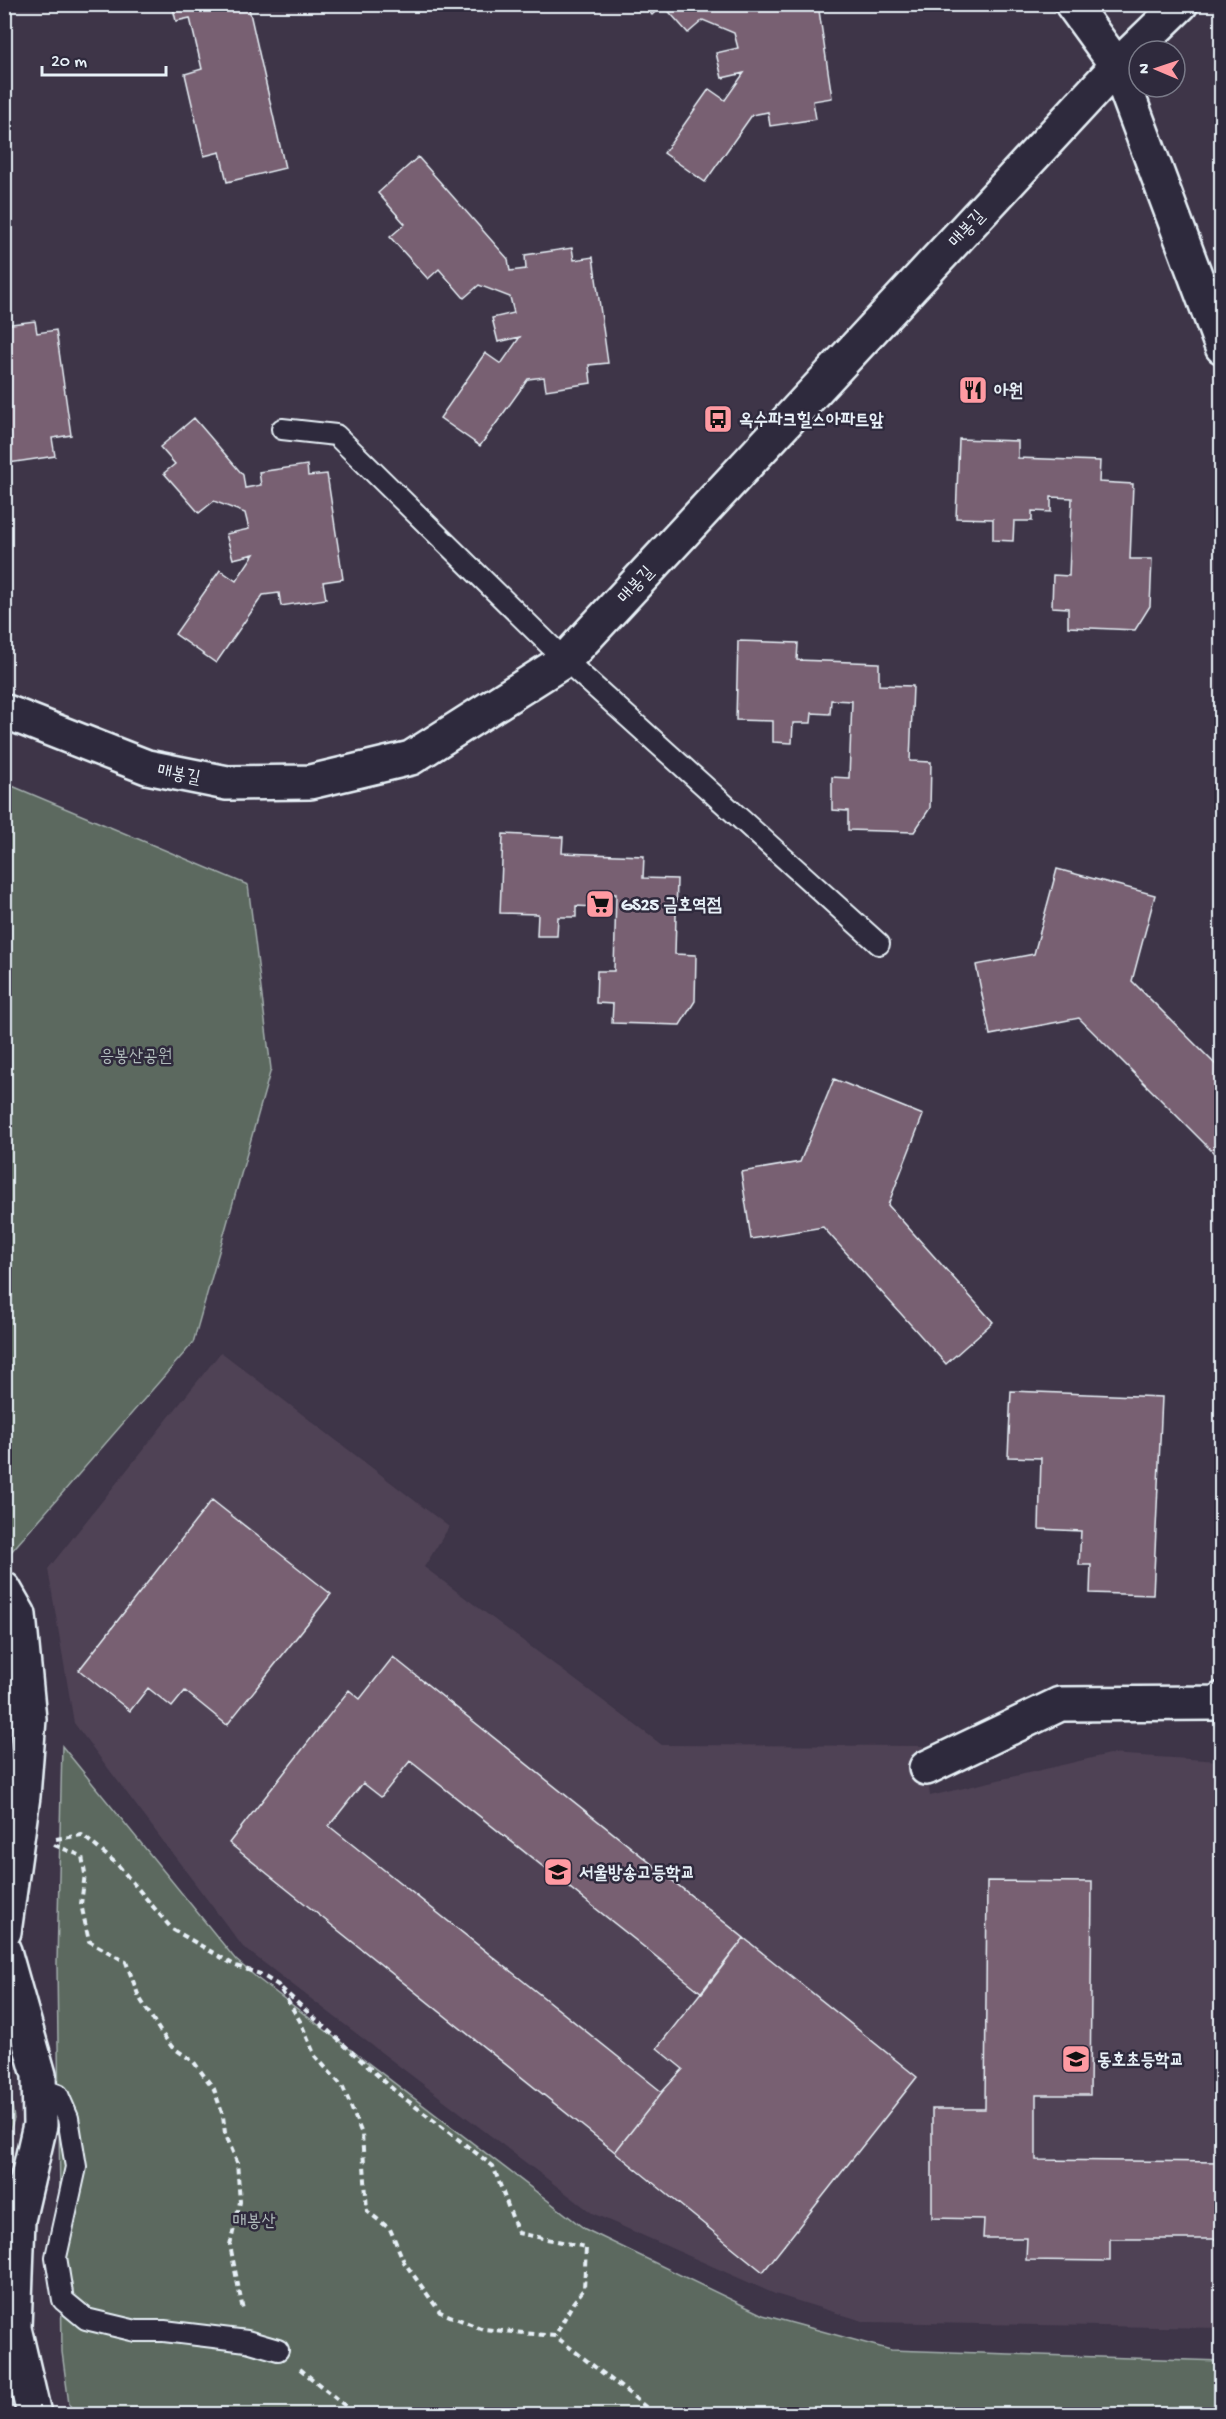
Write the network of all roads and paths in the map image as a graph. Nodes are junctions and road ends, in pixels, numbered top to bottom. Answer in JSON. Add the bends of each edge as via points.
{"nodes":[{"id":1,"x":1072,"y":4,"type":"edge"},
{"id":2,"x":1181,"y":4,"type":"edge"},
{"id":3,"x":1117,"y":66,"type":"junction"},
{"id":4,"x":1221,"y":347,"type":"edge"},
{"id":5,"x":282,"y":429,"type":"dead end"},
{"id":6,"x":565,"y":660,"type":"junction"},
{"id":7,"x":4,"y":711,"type":"edge"},
{"id":8,"x":879,"y":944,"type":"dead end"},
{"id":9,"x":4,"y":1589,"type":"edge"},
{"id":10,"x":1221,"y":1699,"type":"edge"},
{"id":11,"x":926,"y":1768,"type":"dead end"},
{"id":12,"x":4,"y":1932,"type":"edge"},
{"id":13,"x":4,"y":1951,"type":"edge"},
{"id":14,"x":278,"y":1985,"type":"junction"},
{"id":15,"x":39,"y":2088,"type":"junction"},
{"id":16,"x":555,"y":2336,"type":"junction"},
{"id":17,"x":278,"y":2350,"type":"junction"},
{"id":18,"x":34,"y":2415,"type":"edge"},
{"id":19,"x":355,"y":2415,"type":"edge"},
{"id":20,"x":654,"y":2415,"type":"edge"}],
"edges":[{"from":1,"to":3,"type":"street"},
{"from":2,"to":3,"type":"street","name":"매봉길"},
{"from":3,"to":4,"type":"street"},
{"from":3,"to":6,"type":"street","name":"매봉길"},
{"from":5,"to":6,"type":"lane","via":[[336,435]]},
{"from":6,"to":7,"type":"street","name":"매봉길","via":[[411,758],[310,782],[227,783],[147,767]]},
{"from":6,"to":8,"type":"lane"},
{"from":9,"to":12,"type":"street","via":[[19,1615],[29,1719]]},
{"from":10,"to":11,"type":"street","via":[[1216,1703],[1060,1704]]},
{"from":13,"to":15,"type":"street","via":[[39,2075]]},
{"from":14,"to":16,"type":"path","via":[[315,2056],[343,2086],[362,2134],[367,2211],[390,2229],[404,2262],[440,2312],[483,2329]]},
{"from":14,"to":16,"type":"path","via":[[395,2091],[493,2166],[518,2233],[586,2247],[584,2289]]},
{"from":14,"to":17,"type":"path","via":[[172,1929],[117,1864],[82,1835],[52,1842],[82,1856],[85,1874],[81,1904],[89,1941],[126,1962],[139,1997],[160,2031],[172,2047],[193,2061],[214,2089],[237,2162],[240,2202],[230,2245],[243,2310]]},
{"from":15,"to":17,"type":"lane","via":[[58,2095],[68,2118],[76,2167],[57,2257],[63,2300],[86,2319],[136,2331],[247,2341]]},
{"from":15,"to":18,"type":"street","via":[[40,2125],[18,2220],[14,2328]]},
{"from":16,"to":20,"type":"path"},
{"from":17,"to":19,"type":"path"}]}
